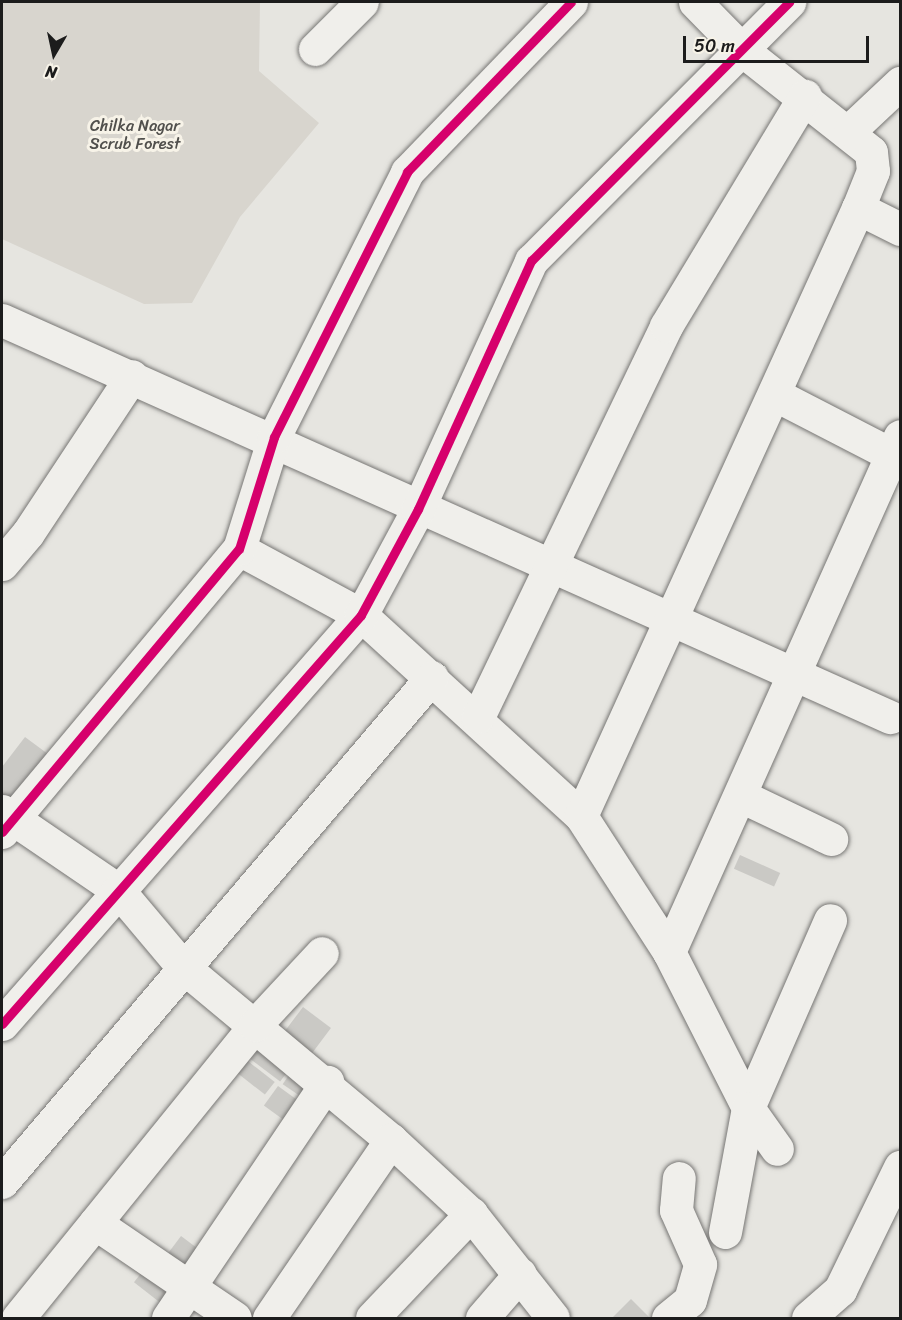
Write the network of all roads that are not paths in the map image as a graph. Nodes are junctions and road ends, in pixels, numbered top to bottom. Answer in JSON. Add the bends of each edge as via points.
{"nodes":[{"id":1,"x":362,"y":2,"type":"edge"},
{"id":2,"x":571,"y":2,"type":"edge"},
{"id":3,"x":695,"y":2,"type":"edge"},
{"id":4,"x":789,"y":2,"type":"edge"},
{"id":5,"x":315,"y":49,"type":"dead end"},
{"id":6,"x":742,"y":50,"type":"junction"},
{"id":7,"x":900,"y":84,"type":"edge"},
{"id":8,"x":805,"y":96,"type":"junction"},
{"id":9,"x":850,"y":130,"type":"junction"},
{"id":10,"x":858,"y":208,"type":"junction"},
{"id":11,"x":900,"y":230,"type":"edge"},
{"id":12,"x":5,"y":330,"type":"edge"},
{"id":13,"x":132,"y":376,"type":"junction"},
{"id":14,"x":774,"y":394,"type":"junction"},
{"id":15,"x":274,"y":437,"type":"junction"},
{"id":16,"x":896,"y":446,"type":"edge"},
{"id":17,"x":418,"y":509,"type":"junction"},
{"id":18,"x":239,"y":549,"type":"junction"},
{"id":19,"x":2,"y":564,"type":"edge"},
{"id":20,"x":554,"y":566,"type":"junction"},
{"id":21,"x":361,"y":615,"type":"junction"},
{"id":22,"x":668,"y":616,"type":"junction"},
{"id":23,"x":796,"y":677,"type":"junction"},
{"id":24,"x":432,"y":678,"type":"junction"},
{"id":25,"x":478,"y":717,"type":"junction"},
{"id":26,"x":890,"y":717,"type":"dead end"},
{"id":27,"x":741,"y":795,"type":"junction"},
{"id":28,"x":581,"y":816,"type":"junction"},
{"id":29,"x":5,"y":820,"type":"edge"},
{"id":30,"x":831,"y":839,"type":"dead end"},
{"id":31,"x":118,"y":890,"type":"junction"},
{"id":32,"x":831,"y":920,"type":"dead end"},
{"id":33,"x":669,"y":951,"type":"junction"},
{"id":34,"x":322,"y":953,"type":"dead end"},
{"id":35,"x":182,"y":966,"type":"junction"},
{"id":36,"x":2,"y":1024,"type":"edge"},
{"id":37,"x":255,"y":1025,"type":"junction"},
{"id":38,"x":327,"y":1082,"type":"junction"},
{"id":39,"x":747,"y":1108,"type":"junction"},
{"id":40,"x":391,"y":1140,"type":"junction"},
{"id":41,"x":777,"y":1149,"type":"dead end"},
{"id":42,"x":900,"y":1167,"type":"edge"},
{"id":43,"x":679,"y":1179,"type":"dead end"},
{"id":44,"x":2,"y":1182,"type":"edge"},
{"id":45,"x":471,"y":1214,"type":"junction"},
{"id":46,"x":95,"y":1223,"type":"junction"},
{"id":47,"x":726,"y":1232,"type":"dead end"},
{"id":48,"x":520,"y":1274,"type":"junction"},
{"id":49,"x":188,"y":1289,"type":"junction"},
{"id":50,"x":18,"y":1318,"type":"edge"},
{"id":51,"x":168,"y":1318,"type":"edge"},
{"id":52,"x":235,"y":1318,"type":"edge"},
{"id":53,"x":269,"y":1318,"type":"edge"},
{"id":54,"x":372,"y":1318,"type":"edge"},
{"id":55,"x":482,"y":1318,"type":"edge"},
{"id":56,"x":553,"y":1318,"type":"edge"},
{"id":57,"x":669,"y":1318,"type":"edge"},
{"id":58,"x":808,"y":1318,"type":"edge"}],
"edges":[{"from":1,"to":5,"type":"street"},
{"from":2,"to":15,"type":"street","via":[[407,172]]},
{"from":3,"to":6,"type":"street"},
{"from":4,"to":6,"type":"street"},
{"from":6,"to":8,"type":"street"},
{"from":6,"to":17,"type":"street","via":[[531,261]]},
{"from":7,"to":9,"type":"street"},
{"from":8,"to":9,"type":"street"},
{"from":8,"to":20,"type":"street","via":[[666,326]]},
{"from":9,"to":10,"type":"street","via":[[871,152],[873,171]]},
{"from":10,"to":11,"type":"street"},
{"from":10,"to":14,"type":"street"},
{"from":12,"to":13,"type":"street"},
{"from":13,"to":15,"type":"street"},
{"from":13,"to":19,"type":"street","via":[[28,534]]},
{"from":14,"to":16,"type":"street"},
{"from":14,"to":22,"type":"street"},
{"from":15,"to":17,"type":"street"},
{"from":15,"to":18,"type":"street"},
{"from":16,"to":23,"type":"street"},
{"from":17,"to":20,"type":"street"},
{"from":17,"to":21,"type":"street"},
{"from":18,"to":21,"type":"street"},
{"from":18,"to":29,"type":"street"},
{"from":20,"to":22,"type":"street"},
{"from":20,"to":25,"type":"street"},
{"from":21,"to":24,"type":"street"},
{"from":21,"to":31,"type":"street"},
{"from":22,"to":23,"type":"street"},
{"from":22,"to":28,"type":"street"},
{"from":23,"to":26,"type":"street"},
{"from":23,"to":27,"type":"street"},
{"from":24,"to":25,"type":"street"},
{"from":24,"to":35,"type":"street"},
{"from":25,"to":28,"type":"street"},
{"from":27,"to":30,"type":"street"},
{"from":27,"to":33,"type":"street"},
{"from":28,"to":33,"type":"street"},
{"from":29,"to":31,"type":"street"},
{"from":31,"to":35,"type":"street"},
{"from":31,"to":36,"type":"street"},
{"from":32,"to":39,"type":"street"},
{"from":33,"to":39,"type":"street"},
{"from":34,"to":37,"type":"street"},
{"from":35,"to":37,"type":"street"},
{"from":35,"to":44,"type":"street"},
{"from":37,"to":38,"type":"street"},
{"from":37,"to":46,"type":"street"},
{"from":38,"to":40,"type":"street"},
{"from":38,"to":49,"type":"street"},
{"from":39,"to":41,"type":"street"},
{"from":39,"to":47,"type":"street"},
{"from":40,"to":45,"type":"street"},
{"from":40,"to":53,"type":"street"},
{"from":42,"to":58,"type":"street","via":[[840,1290]]},
{"from":43,"to":57,"type":"street","via":[[676,1210],[700,1264],[690,1300]]},
{"from":45,"to":48,"type":"street"},
{"from":45,"to":54,"type":"street"},
{"from":46,"to":49,"type":"street"},
{"from":46,"to":50,"type":"street"},
{"from":48,"to":55,"type":"street"},
{"from":48,"to":56,"type":"street"},
{"from":49,"to":51,"type":"street"},
{"from":49,"to":52,"type":"street"}]}
